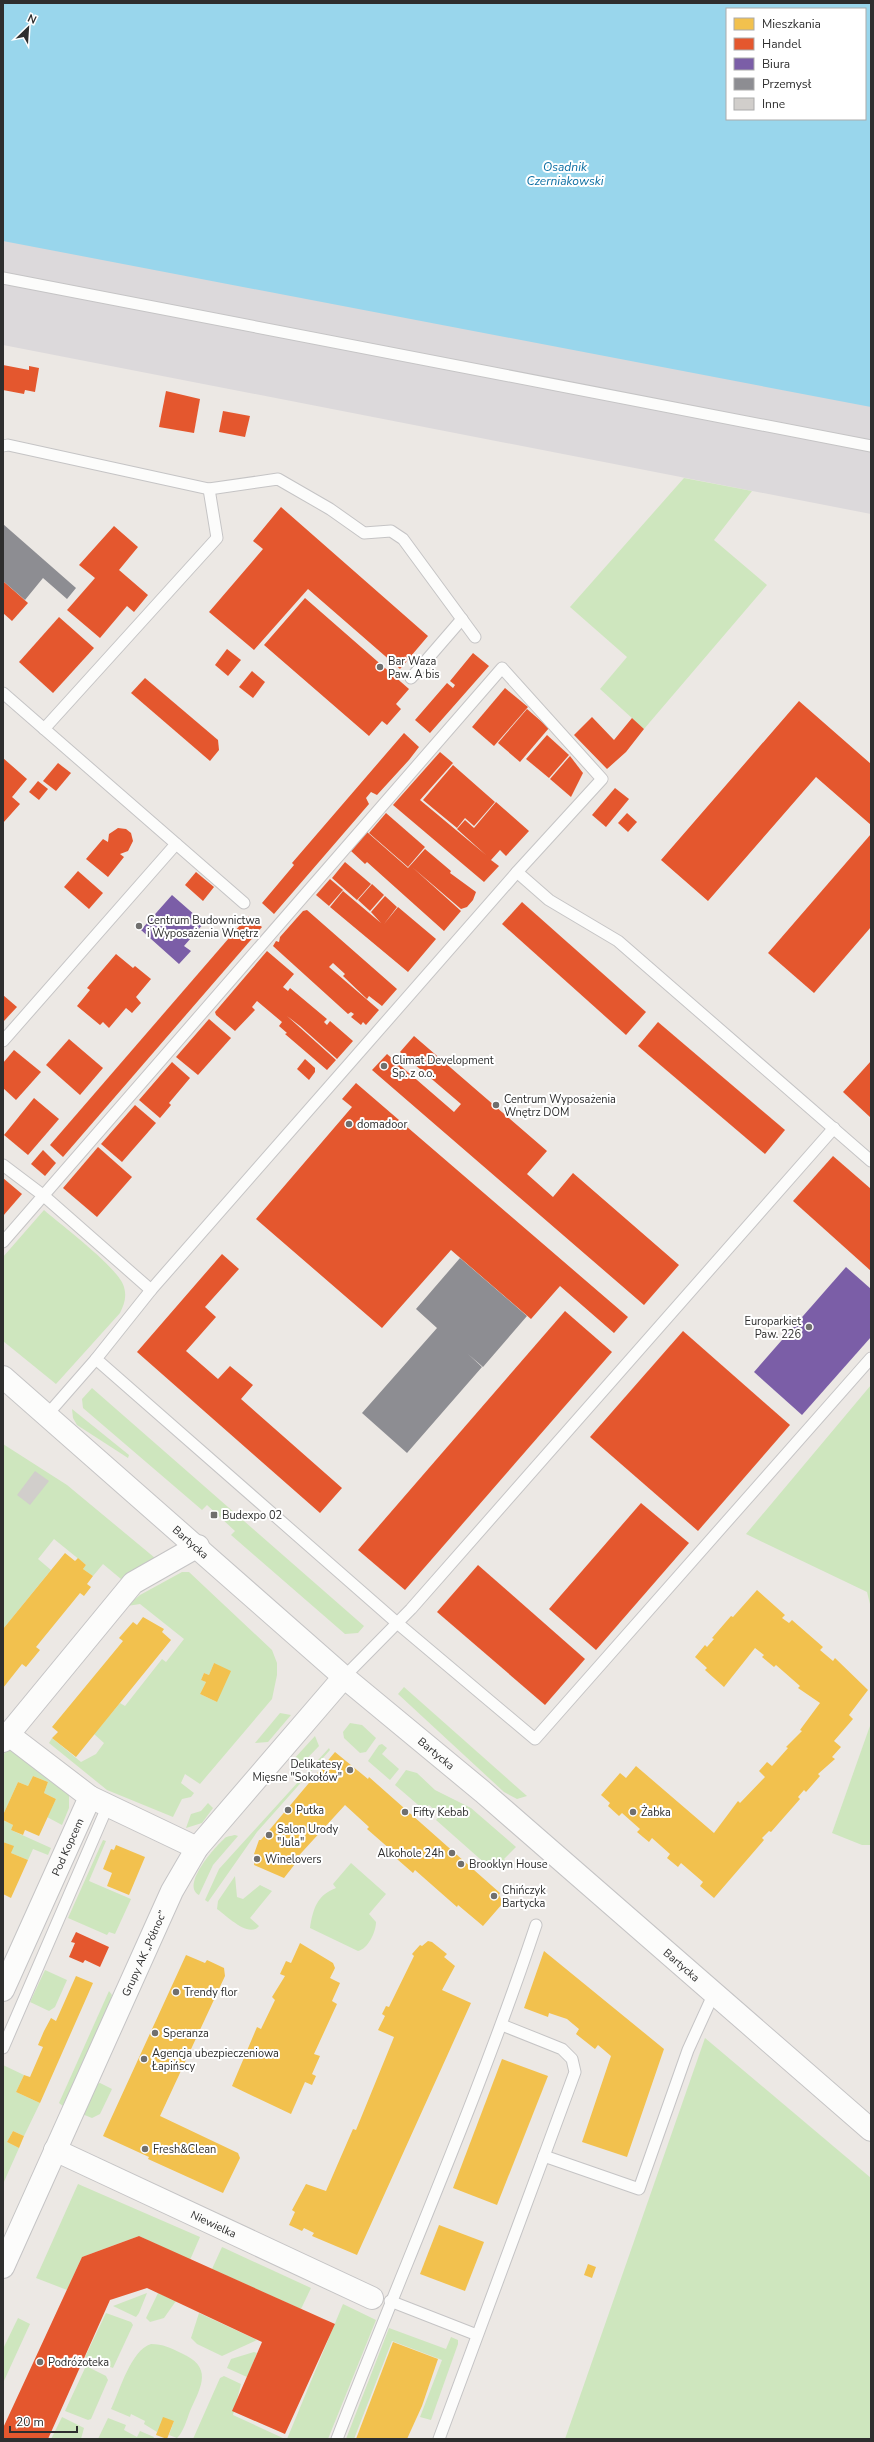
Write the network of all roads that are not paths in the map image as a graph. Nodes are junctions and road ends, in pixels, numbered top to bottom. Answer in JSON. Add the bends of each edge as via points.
{"nodes":[{"id":1,"x":3,"y":278,"type":"edge"},
{"id":2,"x":3,"y":446,"type":"edge"},
{"id":3,"x":871,"y":446,"type":"edge"},
{"id":4,"x":209,"y":489,"type":"junction"},
{"id":5,"x":462,"y":619,"type":"junction"},
{"id":6,"x":475,"y":637,"type":"dead end"},
{"id":7,"x":412,"y":678,"type":"dead end"},
{"id":8,"x":3,"y":693,"type":"edge"},
{"id":9,"x":44,"y":729,"type":"junction"},
{"id":10,"x":176,"y":844,"type":"junction"},
{"id":11,"x":517,"y":872,"type":"junction"},
{"id":12,"x":244,"y":903,"type":"dead end"},
{"id":13,"x":3,"y":1041,"type":"edge"},
{"id":14,"x":834,"y":1128,"type":"junction"},
{"id":15,"x":871,"y":1161,"type":"edge"},
{"id":16,"x":3,"y":1165,"type":"edge"},
{"id":17,"x":44,"y":1196,"type":"junction"},
{"id":18,"x":3,"y":1242,"type":"edge"},
{"id":19,"x":151,"y":1290,"type":"junction"},
{"id":20,"x":871,"y":1358,"type":"edge"},
{"id":21,"x":96,"y":1359,"type":"junction"},
{"id":22,"x":3,"y":1376,"type":"edge"},
{"id":23,"x":47,"y":1415,"type":"junction"},
{"id":24,"x":198,"y":1546,"type":"junction"},
{"id":25,"x":396,"y":1622,"type":"junction"},
{"id":26,"x":344,"y":1676,"type":"junction"},
{"id":27,"x":6,"y":1738,"type":"edge"},
{"id":28,"x":99,"y":1801,"type":"junction"},
{"id":29,"x":197,"y":1848,"type":"junction"},
{"id":30,"x":536,"y":1925,"type":"dead end"},
{"id":31,"x":3,"y":1990,"type":"edge"},
{"id":32,"x":714,"y":1993,"type":"junction"},
{"id":33,"x":502,"y":2025,"type":"junction"},
{"id":34,"x":3,"y":2048,"type":"edge"},
{"id":35,"x":871,"y":2130,"type":"edge"},
{"id":36,"x":55,"y":2150,"type":"junction"},
{"id":37,"x":544,"y":2156,"type":"junction"},
{"id":38,"x":3,"y":2267,"type":"edge"},
{"id":39,"x":381,"y":2300,"type":"junction"},
{"id":40,"x":477,"y":2335,"type":"junction"},
{"id":41,"x":337,"y":2439,"type":"edge"},
{"id":42,"x":439,"y":2439,"type":"edge"}],
"edges":[{"from":1,"to":3,"type":"lane"},
{"from":2,"to":4,"type":"lane","via":[[8,445]]},
{"from":4,"to":5,"type":"lane","via":[[278,479],[330,509],[364,533],[391,531],[403,539]]},
{"from":4,"to":9,"type":"lane","via":[[217,538]]},
{"from":5,"to":6,"type":"lane"},
{"from":5,"to":7,"type":"lane"},
{"from":8,"to":9,"type":"lane"},
{"from":9,"to":10,"type":"lane"},
{"from":10,"to":12,"type":"lane"},
{"from":10,"to":13,"type":"lane"},
{"from":11,"to":14,"type":"lane","via":[[549,900],[618,941]]},
{"from":11,"to":17,"type":"lane","via":[[602,779],[502,668]]},
{"from":11,"to":19,"type":"lane"},
{"from":14,"to":15,"type":"lane"},
{"from":14,"to":25,"type":"lane","via":[[411,1609]]},
{"from":16,"to":17,"type":"lane"},
{"from":17,"to":18,"type":"lane"},
{"from":17,"to":19,"type":"lane"},
{"from":19,"to":21,"type":"lane"},
{"from":20,"to":25,"type":"lane","via":[[535,1739]]},
{"from":21,"to":23,"type":"lane"},
{"from":21,"to":25,"type":"lane"},
{"from":22,"to":23,"type":"street","name":"Bartycka"},
{"from":23,"to":24,"type":"street","name":"Bartycka"},
{"from":24,"to":26,"type":"street","name":"Bartycka"},
{"from":24,"to":27,"type":"street","via":[[133,1583]]},
{"from":25,"to":26,"type":"lane"},
{"from":26,"to":29,"type":"street","name":"Grupy AK „Północ”"},
{"from":26,"to":32,"type":"street","name":"Bartycka","via":[[483,1792]]},
{"from":27,"to":28,"type":"street"},
{"from":28,"to":29,"type":"street"},
{"from":28,"to":31,"type":"street","name":"Pod Kopcem"},
{"from":28,"to":34,"type":"lane"},
{"from":29,"to":36,"type":"street","name":"Grupy AK „Północ”","via":[[172,1891]]},
{"from":30,"to":33,"type":"lane"},
{"from":32,"to":35,"type":"street","name":"Bartycka"},
{"from":32,"to":37,"type":"lane","via":[[688,2050],[639,2189]]},
{"from":33,"to":37,"type":"lane","via":[[562,2049],[572,2059],[575,2072]]},
{"from":33,"to":39,"type":"lane"},
{"from":36,"to":38,"type":"street","name":"Grupy AK „Północ”"},
{"from":36,"to":39,"type":"street","name":"Niewielka"},
{"from":37,"to":40,"type":"lane"},
{"from":39,"to":40,"type":"lane","name":"Niewielka"},
{"from":39,"to":41,"type":"lane"},
{"from":40,"to":42,"type":"lane"}]}
